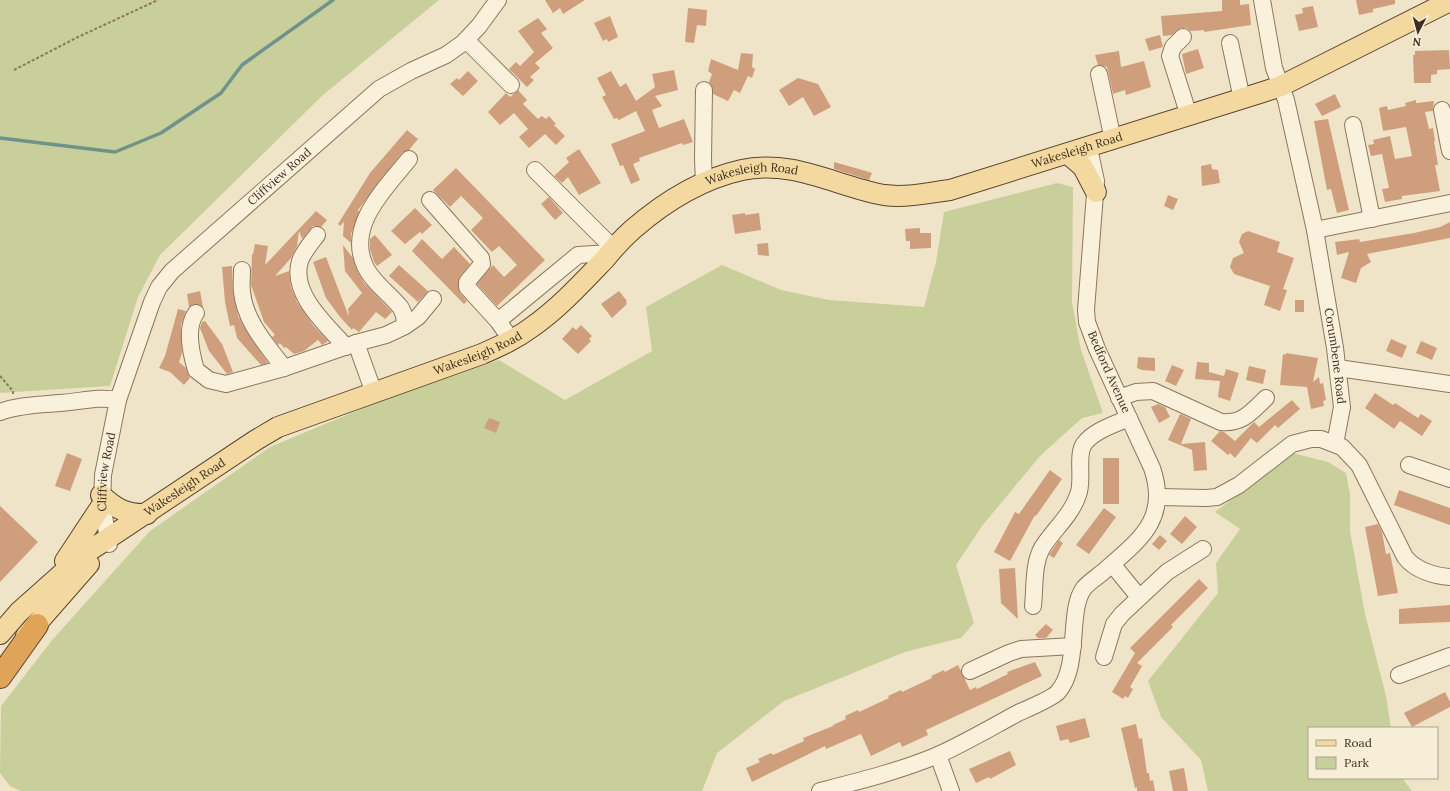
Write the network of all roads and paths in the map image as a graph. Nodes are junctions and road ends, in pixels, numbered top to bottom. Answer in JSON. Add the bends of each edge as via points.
{"nodes":[{"id":1,"x":158,"y":0,"type":"edge"},
{"id":2,"x":498,"y":0,"type":"edge"},
{"id":3,"x":1262,"y":0,"type":"edge"},
{"id":4,"x":1450,"y":1,"type":"edge"},
{"id":5,"x":1183,"y":37,"type":"dead end"},
{"id":6,"x":466,"y":40,"type":"junction"},
{"id":7,"x":1230,"y":43,"type":"dead end"},
{"id":8,"x":14,"y":70,"type":"dead end"},
{"id":9,"x":1099,"y":74,"type":"dead end"},
{"id":10,"x":511,"y":85,"type":"dead end"},
{"id":11,"x":1281,"y":86,"type":"junction"},
{"id":12,"x":704,"y":90,"type":"dead end"},
{"id":13,"x":1242,"y":99,"type":"junction"},
{"id":14,"x":1442,"y":110,"type":"dead end"},
{"id":15,"x":1189,"y":116,"type":"junction"},
{"id":16,"x":1353,"y":125,"type":"dead end"},
{"id":17,"x":1113,"y":140,"type":"junction"},
{"id":18,"x":1089,"y":148,"type":"junction"},
{"id":19,"x":1450,"y":152,"type":"edge"},
{"id":20,"x":1068,"y":154,"type":"junction"},
{"id":21,"x":409,"y":159,"type":"dead end"},
{"id":22,"x":535,"y":170,"type":"dead end"},
{"id":23,"x":704,"y":183,"type":"junction"},
{"id":24,"x":1096,"y":192,"type":"junction"},
{"id":25,"x":430,"y":200,"type":"dead end"},
{"id":26,"x":1450,"y":202,"type":"edge"},
{"id":27,"x":1372,"y":219,"type":"junction"},
{"id":28,"x":1315,"y":230,"type":"junction"},
{"id":29,"x":316,"y":235,"type":"dead end"},
{"id":30,"x":612,"y":251,"type":"junction"},
{"id":31,"x":242,"y":270,"type":"dead end"},
{"id":32,"x":433,"y":299,"type":"dead end"},
{"id":33,"x":196,"y":313,"type":"dead end"},
{"id":34,"x":498,"y":321,"type":"junction"},
{"id":35,"x":405,"y":326,"type":"junction"},
{"id":36,"x":512,"y":341,"type":"junction"},
{"id":37,"x":351,"y":345,"type":"junction"},
{"id":38,"x":284,"y":368,"type":"junction"},
{"id":39,"x":1338,"y":368,"type":"junction"},
{"id":40,"x":0,"y":376,"type":"edge"},
{"id":41,"x":1450,"y":384,"type":"edge"},
{"id":42,"x":374,"y":392,"type":"junction"},
{"id":43,"x":1119,"y":398,"type":"junction"},
{"id":44,"x":1266,"y":398,"type":"dead end"},
{"id":45,"x":118,"y":400,"type":"junction"},
{"id":46,"x":6,"y":410,"type":"edge"},
{"id":47,"x":1129,"y":418,"type":"junction"},
{"id":48,"x":1335,"y":444,"type":"junction"},
{"id":49,"x":1409,"y":465,"type":"dead end"},
{"id":50,"x":1450,"y":479,"type":"edge"},
{"id":51,"x":1159,"y":497,"type":"junction"},
{"id":52,"x":102,"y":500,"type":"junction"},
{"id":53,"x":147,"y":514,"type":"junction"},
{"id":54,"x":112,"y":538,"type":"junction"},
{"id":55,"x":1203,"y":549,"type":"dead end"},
{"id":56,"x":1112,"y":564,"type":"junction"},
{"id":57,"x":1450,"y":577,"type":"edge"},
{"id":58,"x":46,"y":587,"type":"junction"},
{"id":59,"x":1139,"y":597,"type":"junction"},
{"id":60,"x":1033,"y":606,"type":"dead end"},
{"id":61,"x":37,"y":625,"type":"junction"},
{"id":62,"x":0,"y":634,"type":"edge"},
{"id":63,"x":1073,"y":646,"type":"junction"},
{"id":64,"x":1450,"y":656,"type":"edge"},
{"id":65,"x":1104,"y":657,"type":"dead end"},
{"id":66,"x":0,"y":664,"type":"edge"},
{"id":67,"x":970,"y":671,"type":"dead end"},
{"id":68,"x":1399,"y":675,"type":"dead end"},
{"id":69,"x":0,"y":677,"type":"edge"},
{"id":70,"x":938,"y":755,"type":"junction"},
{"id":71,"x":820,"y":791,"type":"edge"},
{"id":72,"x":952,"y":791,"type":"edge"}],
"edges":[{"from":1,"to":8,"type":"path"},
{"from":2,"to":6,"type":"street","name":"Cliffview Road"},
{"from":3,"to":11,"type":"street","name":"Corumbene Road","via":[[1274,68]]},
{"from":4,"to":11,"type":"main road","name":"Wakesleigh Road"},
{"from":5,"to":15,"type":"street","via":[[1173,47],[1170,56]]},
{"from":6,"to":10,"type":"street"},
{"from":6,"to":45,"type":"street","name":"Cliffview Road","via":[[446,55],[379,89],[172,271],[159,287],[152,302]]},
{"from":7,"to":13,"type":"street"},
{"from":9,"to":17,"type":"street"},
{"from":11,"to":13,"type":"main road","name":"Wakesleigh Road"},
{"from":11,"to":28,"type":"street","name":"Corumbene Road"},
{"from":12,"to":23,"type":"street"},
{"from":13,"to":15,"type":"main road","name":"Wakesleigh Road"},
{"from":14,"to":19,"type":"street"},
{"from":15,"to":17,"type":"main road","name":"Wakesleigh Road"},
{"from":16,"to":27,"type":"street"},
{"from":17,"to":18,"type":"main road","name":"Wakesleigh Road"},
{"from":18,"to":20,"type":"main road","name":"Wakesleigh Road"},
{"from":18,"to":24,"type":"street","name":"Bedford Avenue"},
{"from":20,"to":23,"type":"main road","name":"Wakesleigh Road","via":[[950,190],[912,196],[884,195],[781,168],[743,170]]},
{"from":20,"to":24,"type":"main road","via":[[1083,167]]},
{"from":21,"to":35,"type":"street","via":[[365,218],[361,246],[365,266],[401,308]]},
{"from":22,"to":30,"type":"street"},
{"from":23,"to":30,"type":"main road","name":"Wakesleigh Road","via":[[671,200],[631,231]]},
{"from":24,"to":43,"type":"street","name":"Bedford Avenue","via":[[1087,322]]},
{"from":25,"to":34,"type":"street","via":[[481,258],[482,264],[467,282],[466,287]]},
{"from":26,"to":27,"type":"street"},
{"from":27,"to":28,"type":"street"},
{"from":28,"to":39,"type":"street","name":"Corumbene Road"},
{"from":29,"to":37,"type":"street","via":[[300,261],[301,287],[309,303]]},
{"from":30,"to":34,"type":"street","via":[[578,256]]},
{"from":30,"to":36,"type":"main road","name":"Wakesleigh Road","via":[[561,304]]},
{"from":31,"to":38,"type":"street","via":[[242,292],[248,315],[253,326]]},
{"from":32,"to":35,"type":"street","via":[[418,317]]},
{"from":33,"to":38,"type":"street","via":[[190,324],[194,363],[196,370],[209,380],[220,384],[233,383]]},
{"from":34,"to":36,"type":"street"},
{"from":35,"to":37,"type":"street","via":[[386,335]]},
{"from":36,"to":42,"type":"main road","name":"Wakesleigh Road"},
{"from":37,"to":38,"type":"street"},
{"from":37,"to":42,"type":"street"},
{"from":39,"to":41,"type":"street"},
{"from":39,"to":48,"type":"street","name":"Corumbene Road","via":[[1342,407]]},
{"from":40,"to":46,"type":"path","via":[[13,391]]},
{"from":42,"to":53,"type":"main road","name":"Wakesleigh Road","via":[[278,427],[220,463]]},
{"from":43,"to":44,"type":"street","via":[[1136,392],[1153,391],[1221,422],[1233,423],[1242,419]]},
{"from":43,"to":47,"type":"street","name":"Bedford Avenue"},
{"from":45,"to":46,"type":"street","via":[[97,398]]},
{"from":45,"to":52,"type":"street","name":"Cliffview Road","via":[[103,475]]},
{"from":47,"to":51,"type":"street","name":"Bedford Avenue","via":[[1152,468]]},
{"from":47,"to":60,"type":"street","via":[[1083,445],[1080,454],[1079,494],[1042,549],[1037,561]]},
{"from":48,"to":51,"type":"street","via":[[1321,439],[1292,444],[1239,485],[1217,497]]},
{"from":48,"to":57,"type":"street","via":[[1348,452],[1359,465],[1411,565]]},
{"from":49,"to":50,"type":"street"},
{"from":51,"to":56,"type":"street","name":"Bedford Avenue","via":[[1149,527],[1132,548]]},
{"from":52,"to":53,"type":"main road","via":[[124,512]]},
{"from":52,"to":54,"type":"street","name":"Cliffview Road"},
{"from":52,"to":58,"type":"main road","via":[[76,547]]},
{"from":53,"to":54,"type":"main road","name":"Wakesleigh Road"},
{"from":54,"to":58,"type":"main road","name":"Wakesleigh Road","via":[[83,555]]},
{"from":54,"to":61,"type":"main road","name":"Wakesleigh Road"},
{"from":55,"to":59,"type":"street","via":[[1167,572]]},
{"from":56,"to":59,"type":"street"},
{"from":56,"to":63,"type":"street","name":"Bedford Avenue","via":[[1084,588],[1078,602]]},
{"from":58,"to":62,"type":"main road","name":"Wakesleigh Road"},
{"from":59,"to":65,"type":"street","via":[[1114,624]]},
{"from":61,"to":66,"type":"main road","name":"Wakesleigh Road"},
{"from":61,"to":69,"type":"highway"},
{"from":63,"to":67,"type":"street","via":[[1022,649]]},
{"from":63,"to":70,"type":"street","via":[[1069,671],[1058,693]]},
{"from":64,"to":68,"type":"street"},
{"from":70,"to":71,"type":"street"},
{"from":70,"to":72,"type":"street"}]}
